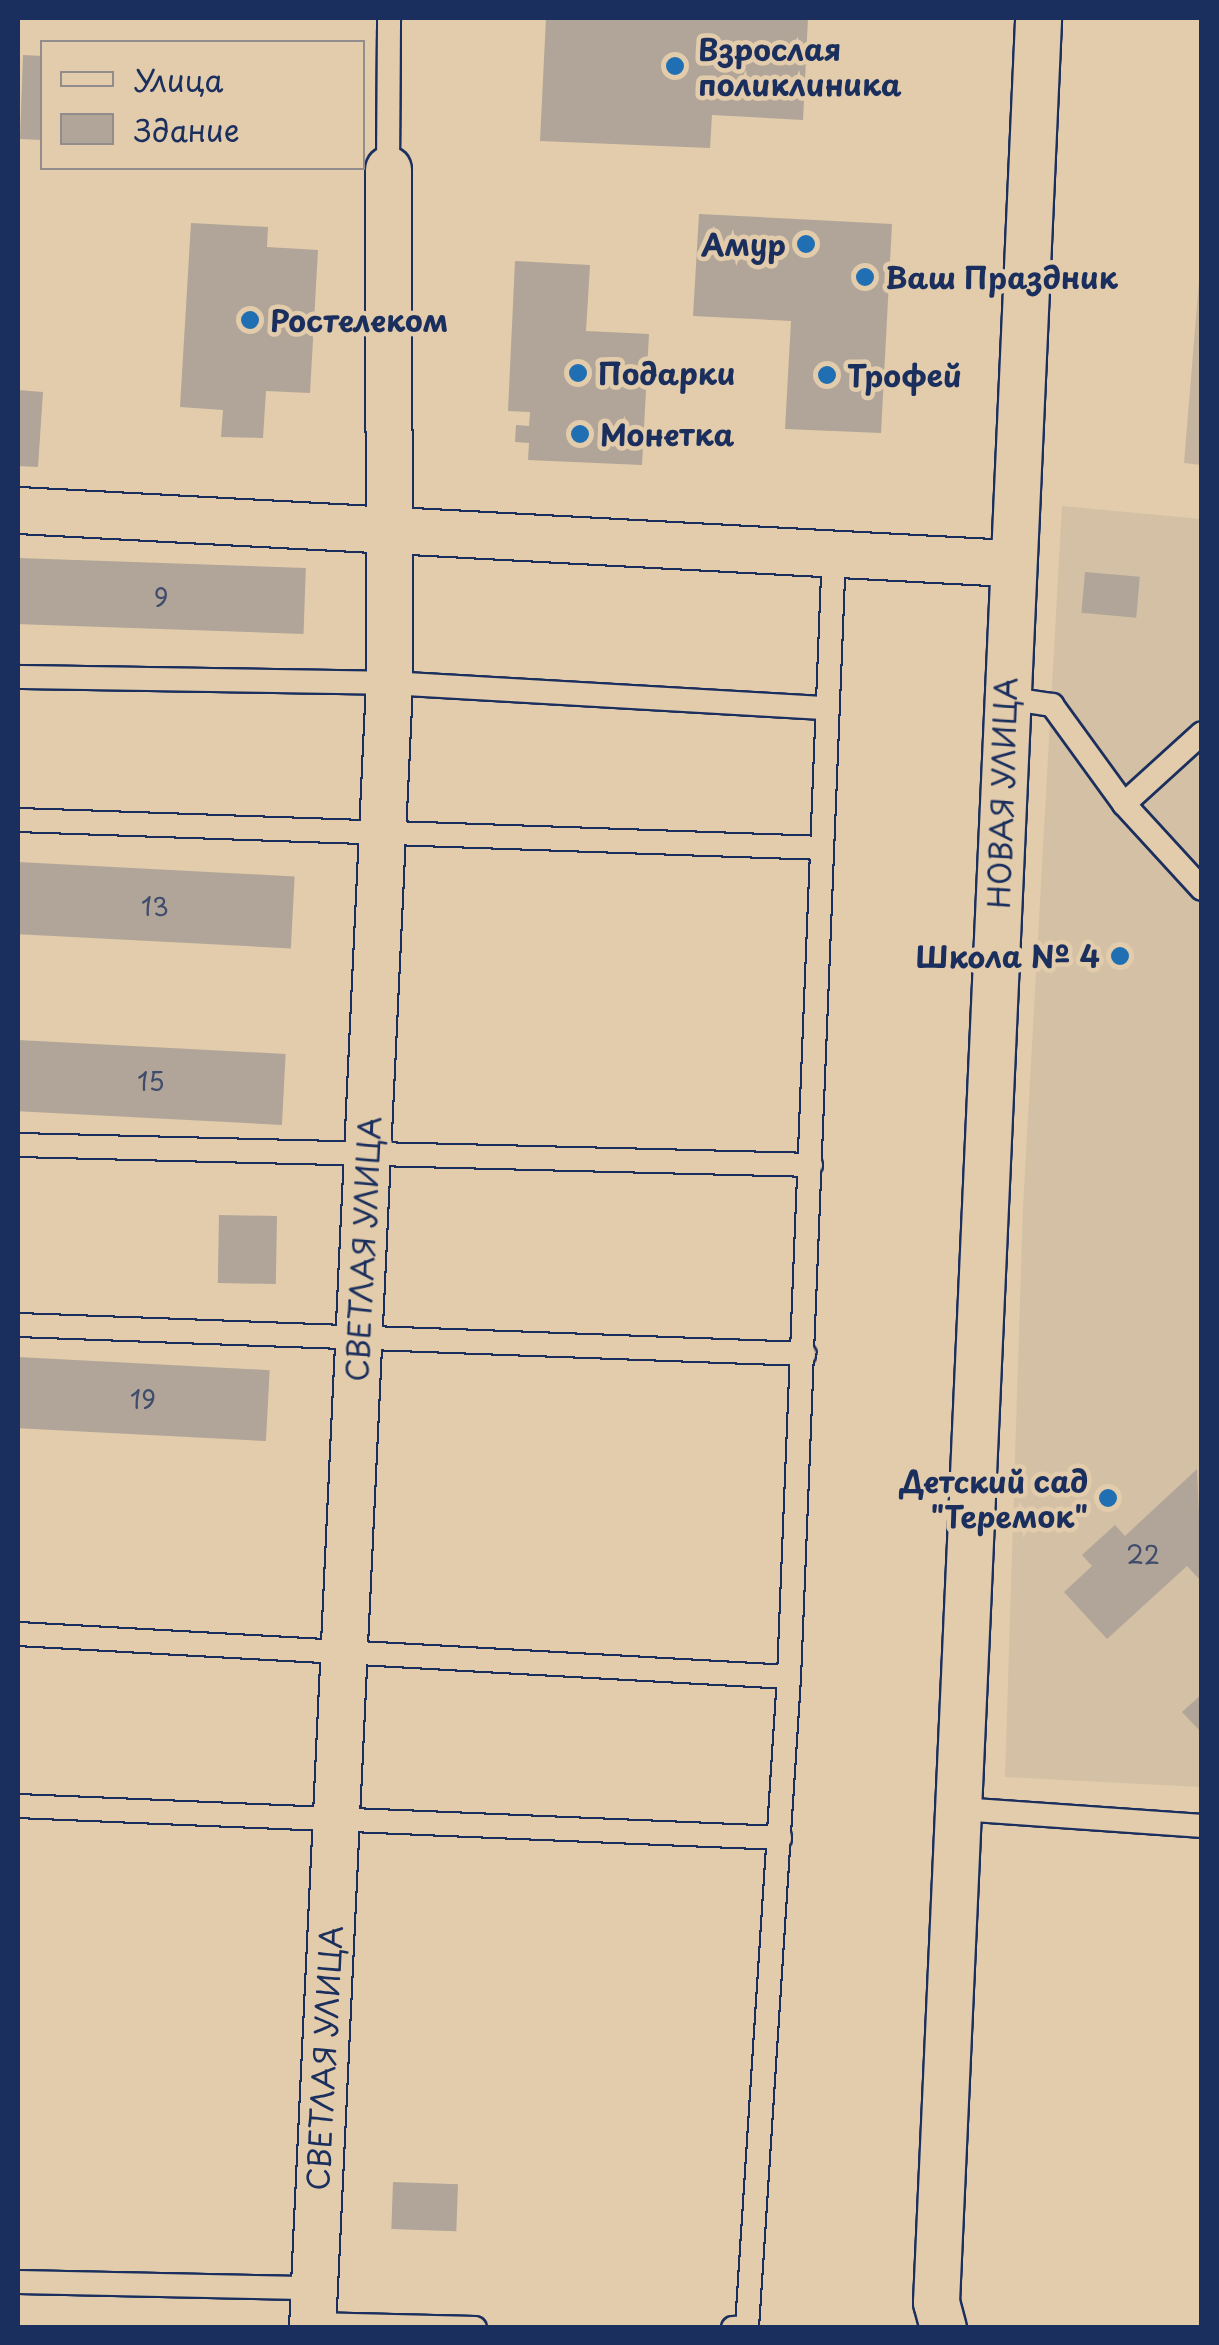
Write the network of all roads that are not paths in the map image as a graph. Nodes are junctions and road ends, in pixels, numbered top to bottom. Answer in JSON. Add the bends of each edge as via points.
{"nodes":[{"id":1,"x":390,"y":18,"type":"edge"},
{"id":2,"x":1038,"y":18,"type":"edge"},
{"id":3,"x":388,"y":169,"type":"joint"},
{"id":4,"x":18,"y":510,"type":"edge"},
{"id":5,"x":388,"y":530,"type":"junction"},
{"id":6,"x":834,"y":554,"type":"junction"},
{"id":7,"x":1010,"y":563,"type":"junction"},
{"id":8,"x":18,"y":677,"type":"edge"},
{"id":9,"x":389,"y":683,"type":"junction"},
{"id":10,"x":1006,"y":698,"type":"junction"},
{"id":11,"x":827,"y":708,"type":"junction"},
{"id":12,"x":1202,"y":733,"type":"edge"},
{"id":13,"x":1124,"y":804,"type":"junction"},
{"id":14,"x":18,"y":820,"type":"edge"},
{"id":15,"x":382,"y":832,"type":"junction"},
{"id":16,"x":822,"y":848,"type":"junction"},
{"id":17,"x":1202,"y":889,"type":"edge"},
{"id":18,"x":18,"y":1145,"type":"edge"},
{"id":19,"x":367,"y":1150,"type":"junction"},
{"id":20,"x":812,"y":1165,"type":"junction"},
{"id":21,"x":18,"y":1325,"type":"edge"},
{"id":22,"x":358,"y":1338,"type":"junction"},
{"id":23,"x":804,"y":1354,"type":"junction"},
{"id":24,"x":18,"y":1634,"type":"edge"},
{"id":25,"x":344,"y":1652,"type":"junction"},
{"id":26,"x":789,"y":1677,"type":"junction"},
{"id":27,"x":18,"y":1806,"type":"edge"},
{"id":28,"x":960,"y":1809,"type":"junction"},
{"id":29,"x":336,"y":1820,"type":"junction"},
{"id":30,"x":1202,"y":1826,"type":"edge"},
{"id":31,"x":780,"y":1838,"type":"junction"},
{"id":32,"x":18,"y":2282,"type":"edge"},
{"id":33,"x":313,"y":2313,"type":"edge"},
{"id":34,"x":475,"y":2328,"type":"edge"},
{"id":35,"x":733,"y":2328,"type":"edge"},
{"id":36,"x":943,"y":2328,"type":"edge"}],
"edges":[{"from":1,"to":3,"type":"lane"},
{"from":2,"to":7,"type":"street","name":"НОВАЯ УЛИЦА"},
{"from":3,"to":5,"type":"street","name":"СВЕТЛАЯ УЛИЦА"},
{"from":4,"to":5,"type":"street"},
{"from":5,"to":6,"type":"street"},
{"from":5,"to":9,"type":"street","name":"СВЕТЛАЯ УЛИЦА"},
{"from":6,"to":7,"type":"street"},
{"from":6,"to":11,"type":"lane"},
{"from":7,"to":10,"type":"street","name":"НОВАЯ УЛИЦА"},
{"from":8,"to":9,"type":"lane"},
{"from":9,"to":11,"type":"lane"},
{"from":9,"to":15,"type":"street","name":"СВЕТЛАЯ УЛИЦА"},
{"from":10,"to":13,"type":"lane","via":[[1052,705]]},
{"from":10,"to":28,"type":"street","name":"НОВАЯ УЛИЦА"},
{"from":11,"to":16,"type":"lane"},
{"from":12,"to":13,"type":"lane"},
{"from":13,"to":17,"type":"lane"},
{"from":14,"to":15,"type":"lane"},
{"from":15,"to":16,"type":"lane"},
{"from":15,"to":19,"type":"street","name":"СВЕТЛАЯ УЛИЦА"},
{"from":16,"to":20,"type":"lane"},
{"from":18,"to":19,"type":"lane"},
{"from":19,"to":20,"type":"lane"},
{"from":19,"to":22,"type":"street","name":"СВЕТЛАЯ УЛИЦА"},
{"from":20,"to":23,"type":"lane"},
{"from":21,"to":22,"type":"lane"},
{"from":22,"to":23,"type":"lane"},
{"from":22,"to":25,"type":"street","name":"СВЕТЛАЯ УЛИЦА"},
{"from":23,"to":26,"type":"lane"},
{"from":24,"to":25,"type":"lane"},
{"from":25,"to":26,"type":"lane"},
{"from":25,"to":29,"type":"street","name":"СВЕТЛАЯ УЛИЦА"},
{"from":26,"to":31,"type":"lane"},
{"from":27,"to":29,"type":"lane"},
{"from":28,"to":30,"type":"lane"},
{"from":28,"to":36,"type":"street","name":"НОВАЯ УЛИЦА","via":[[936,2302]]},
{"from":29,"to":31,"type":"lane"},
{"from":29,"to":33,"type":"street","name":"СВЕТЛАЯ УЛИЦА"},
{"from":31,"to":35,"type":"lane","via":[[748,2327]]},
{"from":32,"to":33,"type":"lane"},
{"from":33,"to":34,"type":"lane"}]}
